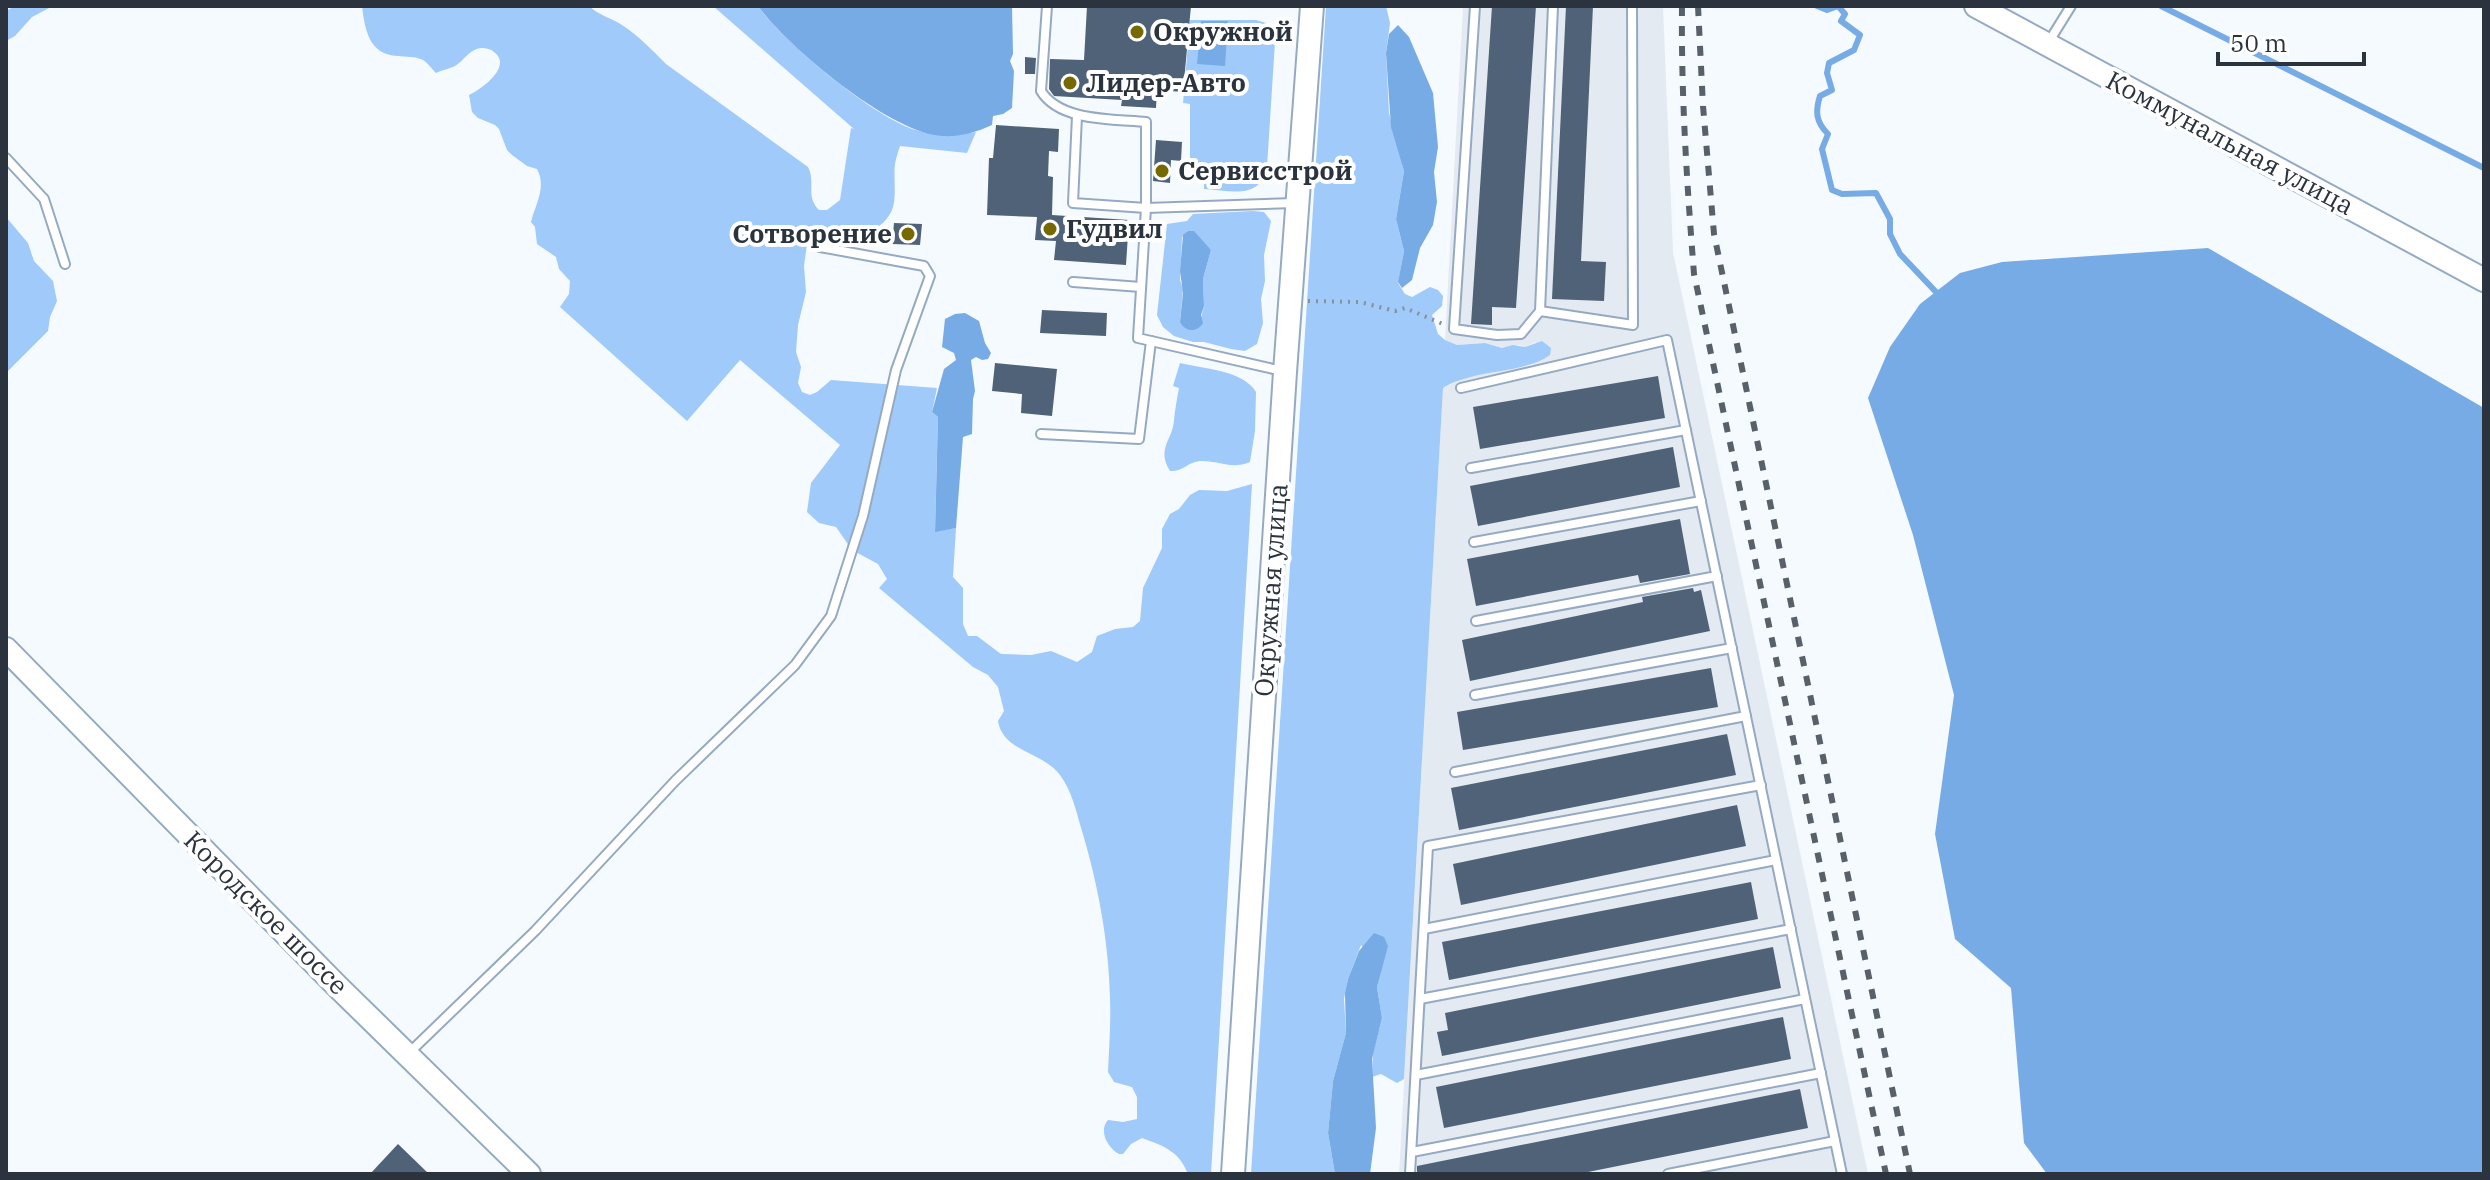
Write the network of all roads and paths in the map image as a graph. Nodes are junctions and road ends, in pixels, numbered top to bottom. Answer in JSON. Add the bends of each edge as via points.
{"nodes":[{"id":1,"x":1047,"y":6,"type":"edge"},
{"id":2,"x":1312,"y":6,"type":"edge"},
{"id":3,"x":1475,"y":6,"type":"edge"},
{"id":4,"x":1553,"y":6,"type":"edge"},
{"id":5,"x":1632,"y":6,"type":"edge"},
{"id":6,"x":1976,"y":6,"type":"edge"},
{"id":7,"x":2071,"y":6,"type":"edge"},
{"id":8,"x":2048,"y":44,"type":"junction"},
{"id":9,"x":1077,"y":116,"type":"junction"},
{"id":10,"x":6,"y":158,"type":"edge"},
{"id":11,"x":1296,"y":203,"type":"junction"},
{"id":12,"x":1146,"y":208,"type":"junction"},
{"id":13,"x":820,"y":247,"type":"dead end"},
{"id":14,"x":65,"y":264,"type":"dead end"},
{"id":15,"x":2484,"y":280,"type":"edge"},
{"id":16,"x":1073,"y":282,"type":"dead end"},
{"id":17,"x":1141,"y":287,"type":"junction"},
{"id":18,"x":1290,"y":301,"type":"junction"},
{"id":19,"x":1540,"y":311,"type":"junction"},
{"id":20,"x":1454,"y":329,"type":"junction"},
{"id":21,"x":1151,"y":341,"type":"junction"},
{"id":22,"x":1285,"y":372,"type":"junction"},
{"id":23,"x":1461,"y":388,"type":"dead end"},
{"id":24,"x":1686,"y":430,"type":"junction"},
{"id":25,"x":1041,"y":434,"type":"dead end"},
{"id":26,"x":1471,"y":468,"type":"dead end"},
{"id":27,"x":1701,"y":501,"type":"junction"},
{"id":28,"x":1474,"y":542,"type":"dead end"},
{"id":29,"x":1717,"y":576,"type":"junction"},
{"id":30,"x":1476,"y":621,"type":"dead end"},
{"id":31,"x":1732,"y":648,"type":"junction"},
{"id":32,"x":6,"y":649,"type":"edge"},
{"id":33,"x":1475,"y":695,"type":"dead end"},
{"id":34,"x":1746,"y":716,"type":"junction"},
{"id":35,"x":1455,"y":772,"type":"dead end"},
{"id":36,"x":1761,"y":785,"type":"junction"},
{"id":37,"x":1776,"y":860,"type":"junction"},
{"id":38,"x":1424,"y":929,"type":"junction"},
{"id":39,"x":1791,"y":929,"type":"junction"},
{"id":40,"x":1420,"y":999,"type":"junction"},
{"id":41,"x":1805,"y":999,"type":"junction"},
{"id":42,"x":407,"y":1055,"type":"junction"},
{"id":43,"x":1821,"y":1073,"type":"junction"},
{"id":44,"x":1416,"y":1075,"type":"junction"},
{"id":45,"x":1835,"y":1141,"type":"junction"},
{"id":46,"x":1412,"y":1152,"type":"junction"},
{"id":47,"x":529,"y":1174,"type":"edge"},
{"id":48,"x":1233,"y":1174,"type":"edge"},
{"id":49,"x":1410,"y":1174,"type":"edge"},
{"id":50,"x":1668,"y":1174,"type":"edge"},
{"id":51,"x":1842,"y":1174,"type":"edge"}],
"edges":[{"from":1,"to":9,"type":"lane","via":[[1041,91]]},
{"from":2,"to":11,"type":"main road","name":"Окружная улица"},
{"from":3,"to":20,"type":"lane"},
{"from":4,"to":19,"type":"lane"},
{"from":5,"to":19,"type":"lane","via":[[1633,325]]},
{"from":6,"to":8,"type":"main road","name":"Коммунальная улица"},
{"from":7,"to":8,"type":"lane"},
{"from":8,"to":15,"type":"main road","name":"Коммунальная улица"},
{"from":9,"to":12,"type":"lane","via":[[1146,122]]},
{"from":9,"to":12,"type":"lane","via":[[1073,203]]},
{"from":10,"to":14,"type":"lane","via":[[44,199]]},
{"from":11,"to":12,"type":"lane"},
{"from":11,"to":18,"type":"main road","name":"Окружная улица"},
{"from":12,"to":17,"type":"lane"},
{"from":13,"to":42,"type":"lane","via":[[924,266],[930,276],[896,370],[863,516],[831,616],[795,665]]},
{"from":16,"to":17,"type":"lane"},
{"from":17,"to":21,"type":"lane","via":[[1138,338]]},
{"from":18,"to":20,"type":"path","via":[[1405,308]]},
{"from":18,"to":22,"type":"main road","name":"Окружная улица"},
{"from":19,"to":20,"type":"lane","via":[[1521,334]]},
{"from":21,"to":22,"type":"lane"},
{"from":21,"to":25,"type":"lane","via":[[1139,439]]},
{"from":22,"to":48,"type":"main road","name":"Окружная улица"},
{"from":23,"to":24,"type":"lane","via":[[1667,340]]},
{"from":24,"to":26,"type":"lane"},
{"from":24,"to":27,"type":"lane"},
{"from":27,"to":28,"type":"lane"},
{"from":27,"to":29,"type":"lane"},
{"from":29,"to":30,"type":"lane"},
{"from":29,"to":31,"type":"lane"},
{"from":31,"to":33,"type":"lane"},
{"from":31,"to":34,"type":"lane"},
{"from":32,"to":42,"type":"main road","name":"Кородское шоссе"},
{"from":34,"to":35,"type":"lane"},
{"from":34,"to":36,"type":"lane"},
{"from":36,"to":37,"type":"lane"},
{"from":36,"to":38,"type":"lane","via":[[1428,846]]},
{"from":37,"to":38,"type":"lane"},
{"from":37,"to":39,"type":"lane"},
{"from":38,"to":40,"type":"lane"},
{"from":39,"to":40,"type":"lane"},
{"from":39,"to":41,"type":"lane"},
{"from":40,"to":44,"type":"lane"},
{"from":41,"to":43,"type":"lane"},
{"from":41,"to":44,"type":"lane"},
{"from":42,"to":47,"type":"main road","name":"Кородское шоссе"},
{"from":43,"to":45,"type":"lane"},
{"from":43,"to":46,"type":"lane"},
{"from":44,"to":46,"type":"lane"},
{"from":45,"to":50,"type":"lane"},
{"from":45,"to":51,"type":"lane"},
{"from":46,"to":49,"type":"lane"}]}
